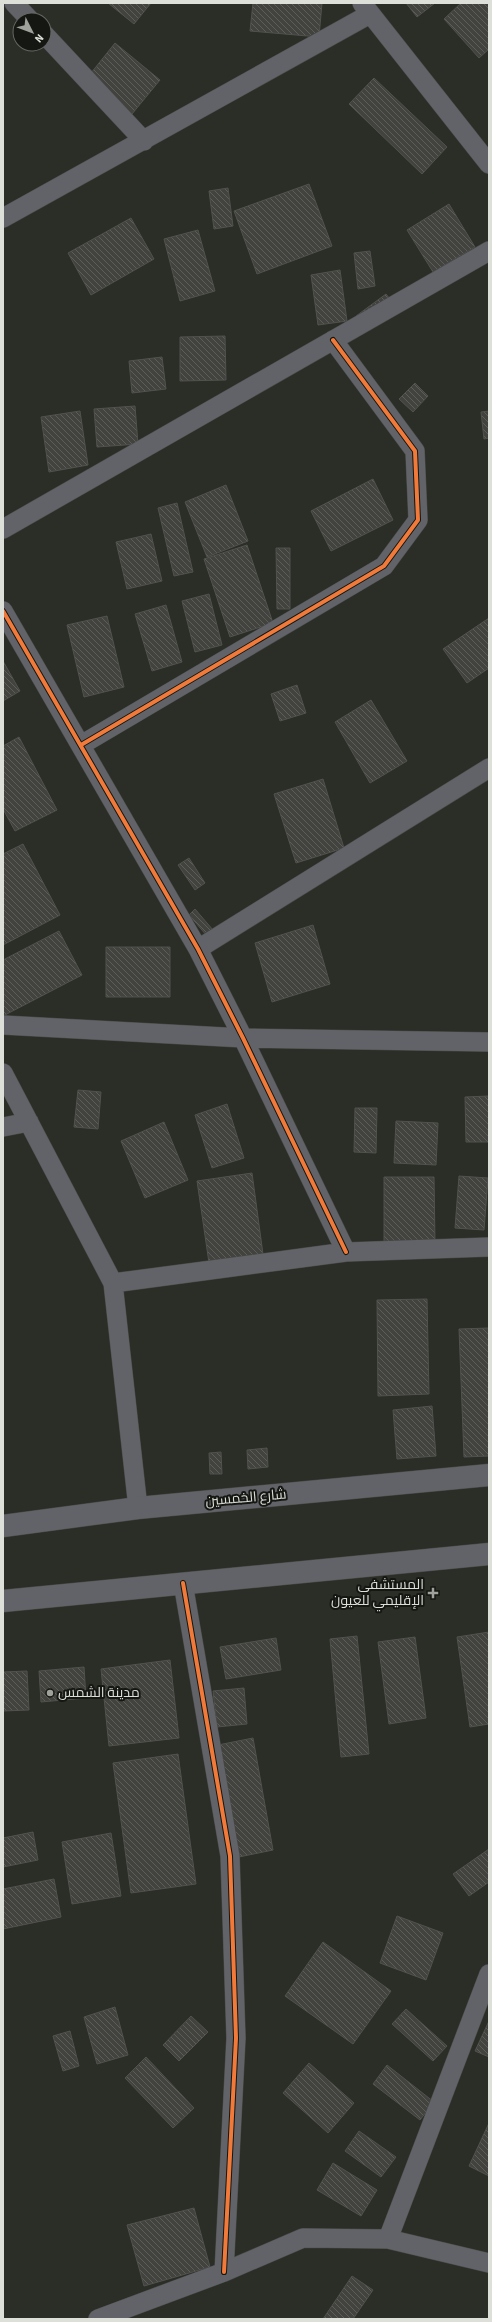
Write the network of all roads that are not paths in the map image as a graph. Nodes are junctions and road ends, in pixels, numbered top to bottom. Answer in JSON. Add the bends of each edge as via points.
{"nodes":[{"id":1,"x":14,"y":3,"type":"edge"},
{"id":2,"x":366,"y":8,"type":"edge"},
{"id":3,"x":22,"y":12,"type":"edge"},
{"id":4,"x":52,"y":43,"type":"edge"},
{"id":5,"x":144,"y":141,"type":"junction"},
{"id":6,"x":489,"y":164,"type":"edge"},
{"id":7,"x":3,"y":218,"type":"edge"},
{"id":8,"x":489,"y":251,"type":"edge"},
{"id":9,"x":334,"y":340,"type":"junction"},
{"id":10,"x":3,"y":529,"type":"edge"},
{"id":11,"x":3,"y":611,"type":"edge"},
{"id":12,"x":81,"y":745,"type":"junction"},
{"id":13,"x":489,"y":768,"type":"edge"},
{"id":14,"x":198,"y":949,"type":"junction"},
{"id":15,"x":3,"y":1025,"type":"edge"},
{"id":16,"x":243,"y":1038,"type":"junction"},
{"id":17,"x":489,"y":1042,"type":"edge"},
{"id":18,"x":3,"y":1073,"type":"edge"},
{"id":19,"x":28,"y":1122,"type":"junction"},
{"id":20,"x":3,"y":1127,"type":"edge"},
{"id":21,"x":489,"y":1247,"type":"edge"},
{"id":22,"x":346,"y":1252,"type":"junction"},
{"id":23,"x":113,"y":1283,"type":"junction"},
{"id":24,"x":489,"y":1475,"type":"edge"},
{"id":25,"x":138,"y":1508,"type":"junction"},
{"id":26,"x":3,"y":1526,"type":"edge"},
{"id":27,"x":489,"y":1554,"type":"edge"},
{"id":28,"x":182,"y":1583,"type":"junction"},
{"id":29,"x":3,"y":1601,"type":"edge"},
{"id":30,"x":489,"y":1976,"type":"edge"},
{"id":31,"x":388,"y":2239,"type":"junction"},
{"id":32,"x":489,"y":2263,"type":"edge"},
{"id":33,"x":224,"y":2272,"type":"junction"},
{"id":34,"x":98,"y":2319,"type":"edge"}],
"edges":[{"from":1,"to":3,"type":"street"},
{"from":2,"to":5,"type":"street"},
{"from":2,"to":6,"type":"street"},
{"from":4,"to":5,"type":"street"},
{"from":5,"to":7,"type":"street"},
{"from":8,"to":9,"type":"street"},
{"from":9,"to":10,"type":"street"},
{"from":9,"to":12,"type":"street","via":[[415,451],[418,520],[384,566]]},
{"from":11,"to":12,"type":"street"},
{"from":12,"to":14,"type":"street"},
{"from":13,"to":14,"type":"street"},
{"from":14,"to":16,"type":"street"},
{"from":15,"to":16,"type":"street"},
{"from":16,"to":17,"type":"street"},
{"from":16,"to":22,"type":"street"},
{"from":18,"to":19,"type":"street"},
{"from":19,"to":20,"type":"street"},
{"from":19,"to":23,"type":"street"},
{"from":21,"to":22,"type":"street"},
{"from":22,"to":23,"type":"street"},
{"from":23,"to":25,"type":"street"},
{"from":24,"to":25,"type":"main road","name":"شارع الخمسين"},
{"from":25,"to":26,"type":"main road","name":"شارع الخمسين"},
{"from":27,"to":28,"type":"main road"},
{"from":28,"to":29,"type":"main road"},
{"from":28,"to":33,"type":"street","via":[[230,1856],[236,2038]]},
{"from":30,"to":31,"type":"street"},
{"from":31,"to":32,"type":"street"},
{"from":31,"to":33,"type":"street","via":[[303,2238]]},
{"from":33,"to":34,"type":"street"}]}
